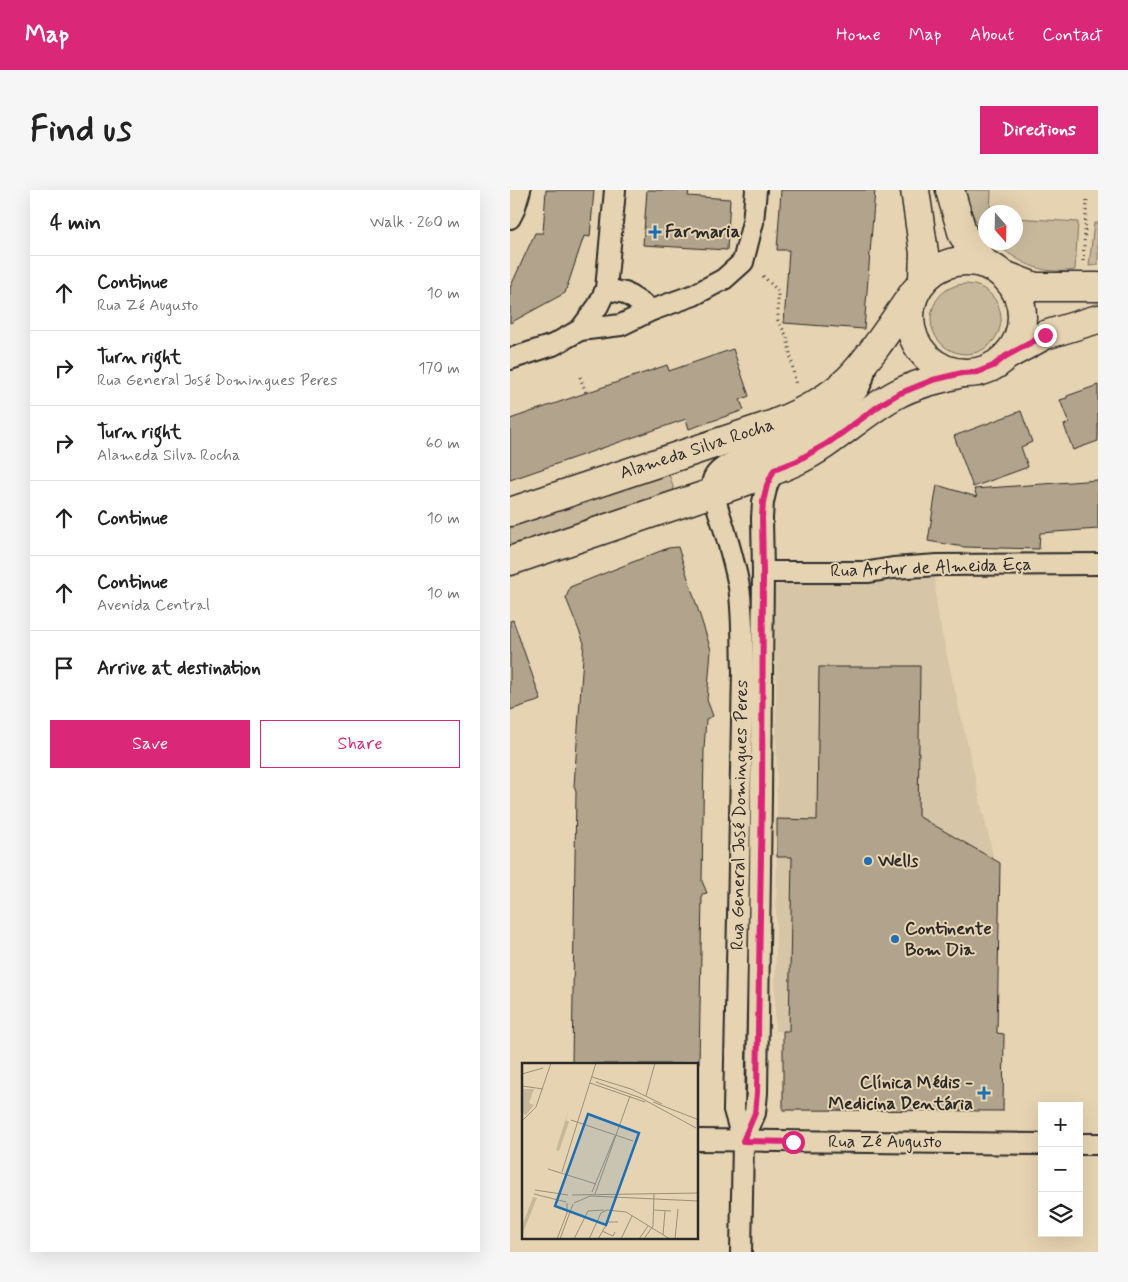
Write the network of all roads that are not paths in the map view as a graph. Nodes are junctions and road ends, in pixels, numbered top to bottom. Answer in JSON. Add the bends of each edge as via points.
{"nodes":[{"id":1,"x":520,"y":190,"type":"edge"},
{"id":2,"x":615,"y":190,"type":"edge"},
{"id":3,"x":756,"y":190,"type":"edge"},
{"id":4,"x":915,"y":190,"type":"edge"},
{"id":5,"x":950,"y":190,"type":"edge"},
{"id":6,"x":510,"y":218,"type":"edge"},
{"id":7,"x":994,"y":269,"type":"junction"},
{"id":8,"x":919,"y":285,"type":"junction"},
{"id":9,"x":1098,"y":287,"type":"edge"},
{"id":10,"x":606,"y":289,"type":"junction"},
{"id":11,"x":652,"y":310,"type":"junction"},
{"id":12,"x":1098,"y":319,"type":"edge"},
{"id":13,"x":580,"y":330,"type":"junction"},
{"id":14,"x":1006,"y":356,"type":"junction"},
{"id":15,"x":867,"y":358,"type":"junction"},
{"id":16,"x":510,"y":359,"type":"edge"},
{"id":17,"x":962,"y":373,"type":"junction"},
{"id":18,"x":774,"y":470,"type":"junction"},
{"id":19,"x":714,"y":492,"type":"junction"},
{"id":20,"x":510,"y":512,"type":"edge"},
{"id":21,"x":510,"y":561,"type":"edge"},
{"id":22,"x":1098,"y":564,"type":"edge"},
{"id":23,"x":763,"y":572,"type":"junction"},
{"id":24,"x":699,"y":1140,"type":"edge"},
{"id":25,"x":743,"y":1141,"type":"junction"},
{"id":26,"x":1038,"y":1144,"type":"edge"},
{"id":27,"x":1083,"y":1144,"type":"edge"},
{"id":28,"x":1098,"y":1144,"type":"edge"},
{"id":29,"x":741,"y":1252,"type":"edge"}],
"edges":[{"from":1,"to":6,"type":"street"},
{"from":2,"to":10,"type":"street"},
{"from":3,"to":11,"type":"street","via":[[753,222],[743,262],[724,279],[694,296]]},
{"from":4,"to":8,"type":"main road","via":[[924,253]]},
{"from":5,"to":7,"type":"main road","via":[[963,235]]},
{"from":7,"to":8,"type":"main road","via":[[967,261],[950,263],[934,270]]},
{"from":7,"to":9,"type":"main road","via":[[1035,287]]},
{"from":7,"to":14,"type":"main road","via":[[1015,290],[1021,307],[1022,324],[1016,342]]},
{"from":8,"to":15,"type":"main road","name":"Alameda Silva Rocha"},
{"from":8,"to":17,"type":"main road","via":[[910,308],[910,327],[916,345],[943,369]]},
{"from":10,"to":11,"type":"street","via":[[625,294]]},
{"from":10,"to":13,"type":"street"},
{"from":11,"to":13,"type":"street","via":[[621,325]]},
{"from":12,"to":14,"type":"main road","via":[[1045,335]]},
{"from":13,"to":16,"type":"street","via":[[554,345]]},
{"from":14,"to":17,"type":"main road","via":[[978,372]]},
{"from":15,"to":19,"type":"street","name":"Alameda Silva Rocha","via":[[863,379],[850,398],[792,441],[725,467],[713,481]]},
{"from":15,"to":20,"type":"main road","name":"Alameda Silva Rocha","via":[[832,392],[796,415]]},
{"from":17,"to":18,"type":"main road","via":[[898,394],[828,443]]},
{"from":18,"to":19,"type":"main road"},
{"from":18,"to":23,"type":"street","name":"Rua General José Domingues Peres","via":[[763,502]]},
{"from":19,"to":21,"type":"main road"},
{"from":19,"to":25,"type":"street","name":"Rua General José Domingues Peres","via":[[738,580],[740,600],[742,671],[734,1110]]},
{"from":22,"to":23,"type":"street","name":"Rua Artur de Almeida Eça","via":[[938,565],[869,572]]},
{"from":23,"to":25,"type":"street","name":"Rua General José Domingues Peres","via":[[757,1093],[755,1113]]},
{"from":24,"to":25,"type":"street","name":"Rua Zé Augusto"},
{"from":25,"to":26,"type":"street","name":"Rua Zé Augusto"},
{"from":25,"to":29,"type":"street","name":"Rua General José Domingues Peres"},
{"from":27,"to":28,"type":"street"}]}
